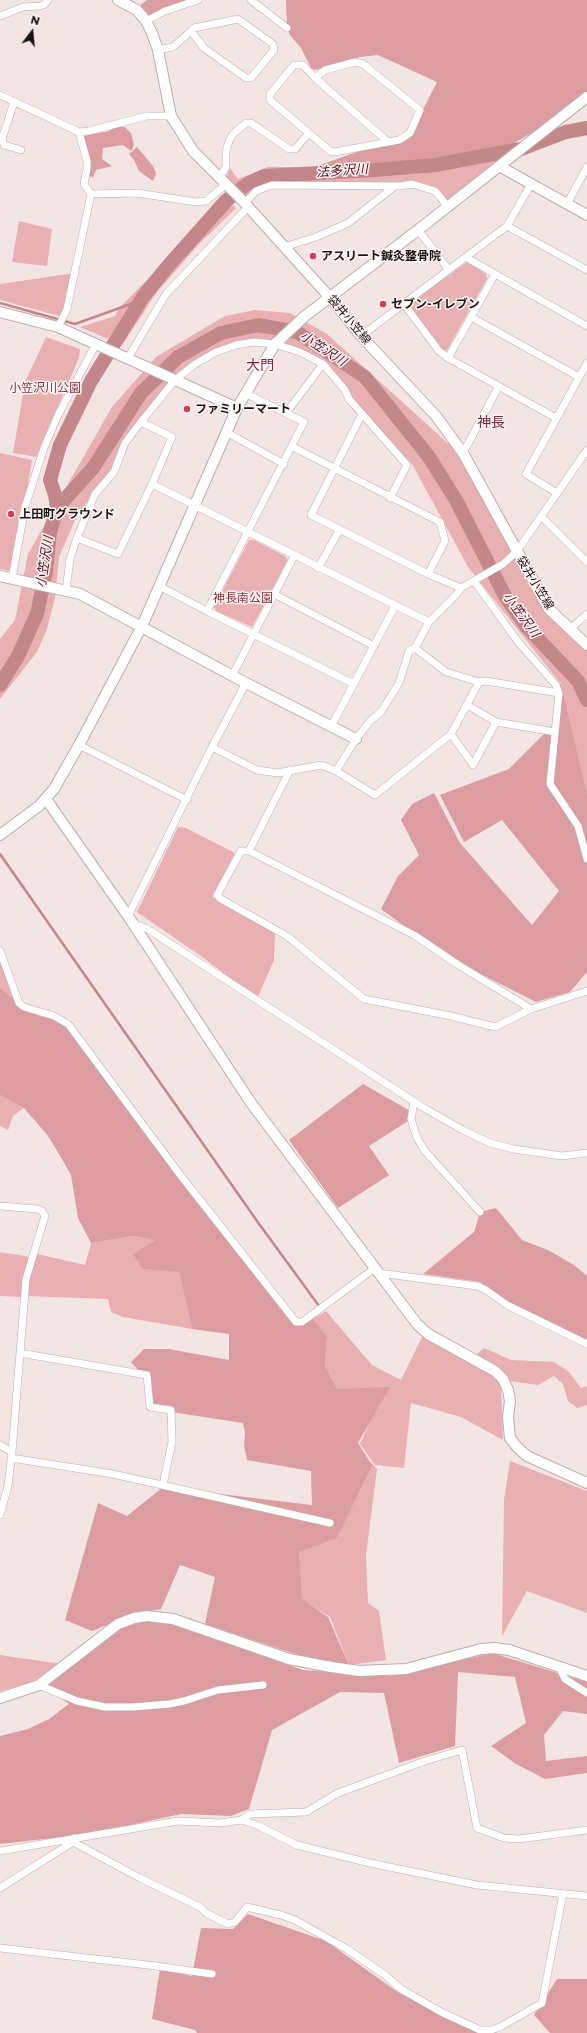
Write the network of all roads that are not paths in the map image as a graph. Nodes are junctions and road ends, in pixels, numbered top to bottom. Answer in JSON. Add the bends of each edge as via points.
{"nodes":[{"id":1,"x":48,"y":0,"type":"edge"},
{"id":2,"x":118,"y":0,"type":"edge"},
{"id":3,"x":198,"y":0,"type":"edge"},
{"id":4,"x":250,"y":0,"type":"edge"},
{"id":5,"x":0,"y":16,"type":"edge"},
{"id":6,"x":146,"y":21,"type":"junction"},
{"id":7,"x":287,"y":28,"type":"dead end"},
{"id":8,"x":191,"y":31,"type":"junction"},
{"id":9,"x":158,"y":50,"type":"junction"},
{"id":10,"x":315,"y":78,"type":"junction"},
{"id":11,"x":0,"y":95,"type":"edge"},
{"id":12,"x":587,"y":97,"type":"edge"},
{"id":13,"x":14,"y":102,"type":"junction"},
{"id":14,"x":171,"y":116,"type":"junction"},
{"id":15,"x":79,"y":132,"type":"junction"},
{"id":16,"x":309,"y":134,"type":"junction"},
{"id":17,"x":387,"y":141,"type":"junction"},
{"id":18,"x":21,"y":150,"type":"dead end"},
{"id":19,"x":499,"y":166,"type":"junction"},
{"id":20,"x":587,"y":167,"type":"edge"},
{"id":21,"x":224,"y":183,"type":"junction"},
{"id":22,"x":531,"y":184,"type":"junction"},
{"id":23,"x":395,"y":186,"type":"junction"},
{"id":24,"x":91,"y":194,"type":"junction"},
{"id":25,"x":245,"y":204,"type":"junction"},
{"id":26,"x":567,"y":204,"type":"junction"},
{"id":27,"x":448,"y":207,"type":"junction"},
{"id":28,"x":587,"y":215,"type":"edge"},
{"id":29,"x":507,"y":226,"type":"junction"},
{"id":30,"x":418,"y":230,"type":"junction"},
{"id":31,"x":284,"y":247,"type":"junction"},
{"id":32,"x":467,"y":258,"type":"junction"},
{"id":33,"x":449,"y":270,"type":"junction"},
{"id":34,"x":587,"y":270,"type":"edge"},
{"id":35,"x":495,"y":274,"type":"junction"},
{"id":36,"x":330,"y":298,"type":"junction"},
{"id":37,"x":404,"y":304,"type":"junction"},
{"id":38,"x":0,"y":312,"type":"edge"},
{"id":39,"x":471,"y":317,"type":"junction"},
{"id":40,"x":587,"y":326,"type":"edge"},
{"id":41,"x":58,"y":327,"type":"junction"},
{"id":42,"x":361,"y":336,"type":"junction"},
{"id":43,"x":275,"y":343,"type":"junction"},
{"id":44,"x":98,"y":344,"type":"junction"},
{"id":45,"x":124,"y":356,"type":"junction"},
{"id":46,"x":448,"y":358,"type":"junction"},
{"id":47,"x":587,"y":363,"type":"edge"},
{"id":48,"x":323,"y":364,"type":"junction"},
{"id":49,"x":579,"y":377,"type":"junction"},
{"id":50,"x":174,"y":379,"type":"junction"},
{"id":51,"x":499,"y":386,"type":"junction"},
{"id":52,"x":245,"y":392,"type":"junction"},
{"id":53,"x":237,"y":408,"type":"junction"},
{"id":54,"x":286,"y":413,"type":"junction"},
{"id":55,"x":362,"y":414,"type":"junction"},
{"id":56,"x":556,"y":418,"type":"junction"},
{"id":57,"x":141,"y":422,"type":"junction"},
{"id":58,"x":226,"y":432,"type":"junction"},
{"id":59,"x":293,"y":446,"type":"junction"},
{"id":60,"x":587,"y":450,"type":"edge"},
{"id":61,"x":462,"y":453,"type":"junction"},
{"id":62,"x":284,"y":464,"type":"junction"},
{"id":63,"x":334,"y":468,"type":"junction"},
{"id":64,"x":152,"y":484,"type":"junction"},
{"id":65,"x":557,"y":494,"type":"junction"},
{"id":66,"x":390,"y":498,"type":"junction"},
{"id":67,"x":194,"y":504,"type":"junction"},
{"id":68,"x":541,"y":516,"type":"junction"},
{"id":69,"x":340,"y":529,"type":"junction"},
{"id":70,"x":248,"y":533,"type":"junction"},
{"id":71,"x":77,"y":538,"type":"junction"},
{"id":72,"x":517,"y":551,"type":"junction"},
{"id":73,"x":294,"y":556,"type":"junction"},
{"id":74,"x":587,"y":562,"type":"edge"},
{"id":75,"x":318,"y":568,"type":"junction"},
{"id":76,"x":428,"y":574,"type":"junction"},
{"id":77,"x":0,"y":576,"type":"edge"},
{"id":78,"x":14,"y":579,"type":"junction"},
{"id":79,"x":475,"y":580,"type":"junction"},
{"id":80,"x":159,"y":586,"type":"junction"},
{"id":81,"x":461,"y":588,"type":"junction"},
{"id":82,"x":62,"y":589,"type":"junction"},
{"id":83,"x":274,"y":594,"type":"junction"},
{"id":84,"x":395,"y":606,"type":"junction"},
{"id":85,"x":207,"y":611,"type":"junction"},
{"id":86,"x":587,"y":614,"type":"edge"},
{"id":87,"x":429,"y":622,"type":"junction"},
{"id":88,"x":142,"y":626,"type":"junction"},
{"id":89,"x":570,"y":629,"type":"junction"},
{"id":90,"x":254,"y":634,"type":"junction"},
{"id":91,"x":587,"y":645,"type":"edge"},
{"id":92,"x":374,"y":646,"type":"junction"},
{"id":93,"x":415,"y":648,"type":"junction"},
{"id":94,"x":232,"y":676,"type":"junction"},
{"id":95,"x":478,"y":682,"type":"junction"},
{"id":96,"x":246,"y":683,"type":"junction"},
{"id":97,"x":354,"y":684,"type":"junction"},
{"id":98,"x":559,"y":693,"type":"junction"},
{"id":99,"x":467,"y":706,"type":"junction"},
{"id":100,"x":496,"y":722,"type":"junction"},
{"id":101,"x":332,"y":725,"type":"junction"},
{"id":102,"x":555,"y":732,"type":"junction"},
{"id":103,"x":451,"y":734,"type":"junction"},
{"id":104,"x":356,"y":738,"type":"junction"},
{"id":105,"x":79,"y":746,"type":"junction"},
{"id":106,"x":212,"y":747,"type":"junction"},
{"id":107,"x":290,"y":770,"type":"junction"},
{"id":108,"x":336,"y":772,"type":"junction"},
{"id":109,"x":46,"y":798,"type":"junction"},
{"id":110,"x":187,"y":800,"type":"junction"},
{"id":111,"x":0,"y":835,"type":"edge"},
{"id":112,"x":249,"y":851,"type":"junction"},
{"id":113,"x":587,"y":859,"type":"edge"},
{"id":114,"x":130,"y":919,"type":"junction"},
{"id":115,"x":0,"y":952,"type":"edge"},
{"id":116,"x":587,"y":991,"type":"edge"},
{"id":117,"x":531,"y":1009,"type":"junction"},
{"id":118,"x":414,"y":1102,"type":"junction"},
{"id":119,"x":587,"y":1153,"type":"edge"},
{"id":120,"x":0,"y":1206,"type":"edge"},
{"id":121,"x":480,"y":1212,"type":"dead end"},
{"id":122,"x":377,"y":1270,"type":"junction"},
{"id":123,"x":587,"y":1344,"type":"edge"},
{"id":124,"x":20,"y":1354,"type":"junction"},
{"id":125,"x":0,"y":1445,"type":"edge"},
{"id":126,"x":12,"y":1455,"type":"junction"},
{"id":127,"x":587,"y":1483,"type":"edge"},
{"id":128,"x":163,"y":1485,"type":"junction"},
{"id":129,"x":0,"y":1515,"type":"edge"},
{"id":130,"x":330,"y":1523,"type":"dead end"},
{"id":131,"x":559,"y":1667,"type":"junction"},
{"id":132,"x":587,"y":1676,"type":"edge"},
{"id":133,"x":39,"y":1685,"type":"junction"},
{"id":134,"x":263,"y":1685,"type":"dead end"},
{"id":135,"x":587,"y":1693,"type":"edge"},
{"id":136,"x":0,"y":1698,"type":"edge"},
{"id":137,"x":241,"y":1820,"type":"junction"},
{"id":138,"x":587,"y":1830,"type":"edge"},
{"id":139,"x":73,"y":1840,"type":"junction"},
{"id":140,"x":0,"y":1852,"type":"edge"},
{"id":141,"x":0,"y":1888,"type":"edge"},
{"id":142,"x":563,"y":1894,"type":"junction"},
{"id":143,"x":587,"y":1896,"type":"edge"},
{"id":144,"x":0,"y":1948,"type":"edge"},
{"id":145,"x":212,"y":1974,"type":"dead end"}],
"edges":[{"from":1,"to":5,"type":"street","via":[[40,6],[23,7]]},
{"from":2,"to":6,"type":"street","name":"袋井小笠線","via":[[137,10]]},
{"from":3,"to":6,"type":"street","via":[[165,11]]},
{"from":4,"to":7,"type":"street"},
{"from":6,"to":9,"type":"street","name":"袋井小笠線"},
{"from":8,"to":8,"type":"street","via":[[204,48],[246,78],[251,78],[274,50],[273,44],[238,18],[194,28]]},
{"from":8,"to":9,"type":"street","via":[[174,47]]},
{"from":9,"to":14,"type":"street","name":"袋井小笠線"},
{"from":10,"to":16,"type":"street","via":[[303,65],[294,65],[270,94],[270,100]]},
{"from":10,"to":17,"type":"street"},
{"from":10,"to":17,"type":"street","via":[[325,70],[354,62],[363,64],[420,110],[410,133],[399,140]]},
{"from":11,"to":13,"type":"street"},
{"from":12,"to":19,"type":"street"},
{"from":13,"to":15,"type":"street"},
{"from":13,"to":18,"type":"street","via":[[2,139],[4,145]]},
{"from":14,"to":15,"type":"street","via":[[147,116]]},
{"from":14,"to":21,"type":"street","name":"袋井小笠線","via":[[193,151]]},
{"from":15,"to":24,"type":"street","via":[[87,161],[84,184]]},
{"from":16,"to":17,"type":"street","via":[[330,151],[336,152]]},
{"from":16,"to":21,"type":"street","via":[[295,149],[289,149],[250,123],[246,123],[229,141]]},
{"from":19,"to":22,"type":"street"},
{"from":19,"to":27,"type":"street"},
{"from":20,"to":26,"type":"street"},
{"from":21,"to":24,"type":"street","via":[[206,201],[196,202],[137,193]]},
{"from":21,"to":25,"type":"street","name":"袋井小笠線"},
{"from":22,"to":26,"type":"street"},
{"from":22,"to":29,"type":"street"},
{"from":23,"to":25,"type":"street","via":[[272,186],[256,191]]},
{"from":23,"to":27,"type":"street","via":[[415,185],[435,191]]},
{"from":23,"to":31,"type":"street","via":[[348,223]]},
{"from":24,"to":41,"type":"street","via":[[67,309]]},
{"from":25,"to":31,"type":"street","name":"袋井小笠線"},
{"from":25,"to":45,"type":"street","via":[[166,294]]},
{"from":26,"to":28,"type":"street"},
{"from":27,"to":30,"type":"street"},
{"from":29,"to":32,"type":"street"},
{"from":29,"to":34,"type":"street"},
{"from":30,"to":33,"type":"street"},
{"from":30,"to":36,"type":"street"},
{"from":31,"to":36,"type":"street","name":"袋井小笠線"},
{"from":32,"to":33,"type":"street"},
{"from":32,"to":35,"type":"street"},
{"from":33,"to":37,"type":"street"},
{"from":35,"to":39,"type":"street"},
{"from":35,"to":40,"type":"street"},
{"from":36,"to":42,"type":"street","name":"袋井小笠線"},
{"from":36,"to":43,"type":"street"},
{"from":37,"to":42,"type":"street"},
{"from":37,"to":46,"type":"street","via":[[439,351]]},
{"from":38,"to":41,"type":"street"},
{"from":39,"to":46,"type":"street"},
{"from":39,"to":49,"type":"street"},
{"from":41,"to":44,"type":"street"},
{"from":42,"to":61,"type":"street","name":"袋井小笠線","via":[[436,416]]},
{"from":43,"to":48,"type":"street"},
{"from":43,"to":50,"type":"street","via":[[254,342],[216,352]]},
{"from":43,"to":52,"type":"street"},
{"from":44,"to":45,"type":"street"},
{"from":44,"to":78,"type":"street","via":[[58,415],[44,448],[25,507]]},
{"from":45,"to":50,"type":"street"},
{"from":46,"to":51,"type":"street"},
{"from":47,"to":49,"type":"street"},
{"from":48,"to":54,"type":"street"},
{"from":48,"to":55,"type":"street"},
{"from":49,"to":56,"type":"street"},
{"from":50,"to":53,"type":"street"},
{"from":50,"to":57,"type":"street"},
{"from":51,"to":56,"type":"street"},
{"from":51,"to":61,"type":"street"},
{"from":52,"to":53,"type":"street"},
{"from":52,"to":54,"type":"street"},
{"from":53,"to":58,"type":"street"},
{"from":54,"to":59,"type":"street","via":[[304,422]]},
{"from":55,"to":63,"type":"street"},
{"from":55,"to":66,"type":"street","via":[[407,465]]},
{"from":56,"to":65,"type":"street","via":[[526,474]]},
{"from":57,"to":64,"type":"street","via":[[172,437]]},
{"from":57,"to":71,"type":"street","via":[[125,443],[114,472],[95,494]]},
{"from":58,"to":62,"type":"street"},
{"from":58,"to":67,"type":"street"},
{"from":59,"to":62,"type":"street"},
{"from":59,"to":63,"type":"street"},
{"from":60,"to":65,"type":"street"},
{"from":61,"to":72,"type":"street","name":"袋井小笠線"},
{"from":62,"to":70,"type":"street"},
{"from":63,"to":66,"type":"street"},
{"from":63,"to":69,"type":"street","via":[[311,515]]},
{"from":64,"to":67,"type":"street"},
{"from":64,"to":71,"type":"street","via":[[118,554]]},
{"from":65,"to":68,"type":"street"},
{"from":66,"to":76,"type":"street","via":[[440,522],[445,541]]},
{"from":67,"to":70,"type":"street"},
{"from":67,"to":80,"type":"street"},
{"from":68,"to":72,"type":"street"},
{"from":68,"to":74,"type":"street"},
{"from":69,"to":75,"type":"street"},
{"from":69,"to":76,"type":"street"},
{"from":70,"to":73,"type":"street"},
{"from":70,"to":85,"type":"street"},
{"from":71,"to":82,"type":"street"},
{"from":72,"to":79,"type":"street","via":[[503,564]]},
{"from":72,"to":89,"type":"street","name":"袋井小笠線","via":[[549,609]]},
{"from":73,"to":75,"type":"street"},
{"from":73,"to":83,"type":"street"},
{"from":75,"to":84,"type":"street"},
{"from":76,"to":81,"type":"street"},
{"from":77,"to":78,"type":"street"},
{"from":78,"to":82,"type":"street"},
{"from":79,"to":81,"type":"street"},
{"from":79,"to":98,"type":"street","via":[[519,643],[556,685]]},
{"from":80,"to":85,"type":"street"},
{"from":80,"to":88,"type":"street"},
{"from":81,"to":87,"type":"street"},
{"from":82,"to":88,"type":"street","via":[[80,594]]},
{"from":83,"to":90,"type":"street"},
{"from":83,"to":92,"type":"street"},
{"from":84,"to":87,"type":"street"},
{"from":84,"to":92,"type":"street"},
{"from":85,"to":90,"type":"street"},
{"from":86,"to":89,"type":"street"},
{"from":87,"to":93,"type":"street"},
{"from":88,"to":94,"type":"street"},
{"from":88,"to":105,"type":"street"},
{"from":89,"to":91,"type":"street","name":"袋井小笠線"},
{"from":90,"to":94,"type":"street"},
{"from":90,"to":97,"type":"street"},
{"from":92,"to":97,"type":"street"},
{"from":93,"to":95,"type":"street","via":[[446,672]]},
{"from":93,"to":104,"type":"street","via":[[409,651],[399,683],[381,712]]},
{"from":94,"to":96,"type":"street"},
{"from":95,"to":98,"type":"street","via":[[486,681]]},
{"from":95,"to":99,"type":"street"},
{"from":96,"to":101,"type":"street"},
{"from":96,"to":106,"type":"street"},
{"from":97,"to":101,"type":"street"},
{"from":98,"to":102,"type":"street"},
{"from":99,"to":100,"type":"street"},
{"from":99,"to":103,"type":"street"},
{"from":100,"to":102,"type":"street"},
{"from":100,"to":103,"type":"street","via":[[473,765]]},
{"from":101,"to":104,"type":"street"},
{"from":102,"to":113,"type":"street","via":[[550,784],[578,826]]},
{"from":103,"to":108,"type":"street","via":[[375,795]]},
{"from":104,"to":108,"type":"street"},
{"from":105,"to":109,"type":"street"},
{"from":105,"to":110,"type":"street"},
{"from":106,"to":107,"type":"street","via":[[257,770],[277,773]]},
{"from":106,"to":110,"type":"street"},
{"from":107,"to":108,"type":"street","via":[[322,765]]},
{"from":107,"to":112,"type":"street"},
{"from":109,"to":111,"type":"street","via":[[25,818]]},
{"from":109,"to":114,"type":"street"},
{"from":110,"to":114,"type":"street"},
{"from":112,"to":117,"type":"street","via":[[414,935]]},
{"from":112,"to":117,"type":"street","via":[[241,851],[217,895],[287,936],[364,999],[495,1027]]},
{"from":114,"to":118,"type":"street"},
{"from":114,"to":122,"type":"street","via":[[251,1103]]},
{"from":115,"to":122,"type":"street","via":[[19,1003],[68,1024],[181,1176],[296,1322],[302,1322]]},
{"from":116,"to":117,"type":"street"},
{"from":118,"to":119,"type":"street","via":[[490,1143],[562,1156]]},
{"from":118,"to":121,"type":"street","via":[[411,1119],[417,1138],[425,1151]]},
{"from":120,"to":124,"type":"street","via":[[37,1208],[45,1216],[26,1279]]},
{"from":122,"to":123,"type":"street","via":[[477,1286],[507,1305]]},
{"from":122,"to":127,"type":"street","via":[[417,1324],[428,1334],[495,1371],[503,1380],[510,1401],[510,1438],[517,1447],[526,1456]]},
{"from":124,"to":126,"type":"street"},
{"from":124,"to":128,"type":"street","via":[[147,1375],[150,1407],[171,1410],[172,1442]]},
{"from":125,"to":126,"type":"street"},
{"from":126,"to":128,"type":"street"},
{"from":126,"to":129,"type":"street","via":[[8,1486]]},
{"from":128,"to":130,"type":"street"},
{"from":131,"to":132,"type":"street"},
{"from":131,"to":133,"type":"street","via":[[508,1650],[494,1648],[406,1669],[331,1668],[289,1659],[173,1620],[147,1616],[118,1624]]},
{"from":131,"to":135,"type":"street","via":[[565,1679]]},
{"from":133,"to":134,"type":"street","via":[[77,1702],[105,1707],[169,1704],[218,1690]]},
{"from":133,"to":136,"type":"street"},
{"from":137,"to":138,"type":"street","via":[[250,1814],[306,1812],[338,1793],[424,1761],[462,1750],[477,1828],[504,1838],[518,1839]]},
{"from":137,"to":139,"type":"street","via":[[220,1823],[178,1821]]},
{"from":137,"to":142,"type":"street","via":[[297,1845],[370,1863],[477,1885]]},
{"from":139,"to":140,"type":"street"},
{"from":139,"to":141,"type":"street"},
{"from":139,"to":142,"type":"street","via":[[228,1924],[235,1922],[246,1907],[296,1920],[347,1949],[401,1989],[480,2030],[500,2027],[542,2003]]},
{"from":142,"to":143,"type":"street"},
{"from":144,"to":145,"type":"street"}]}
